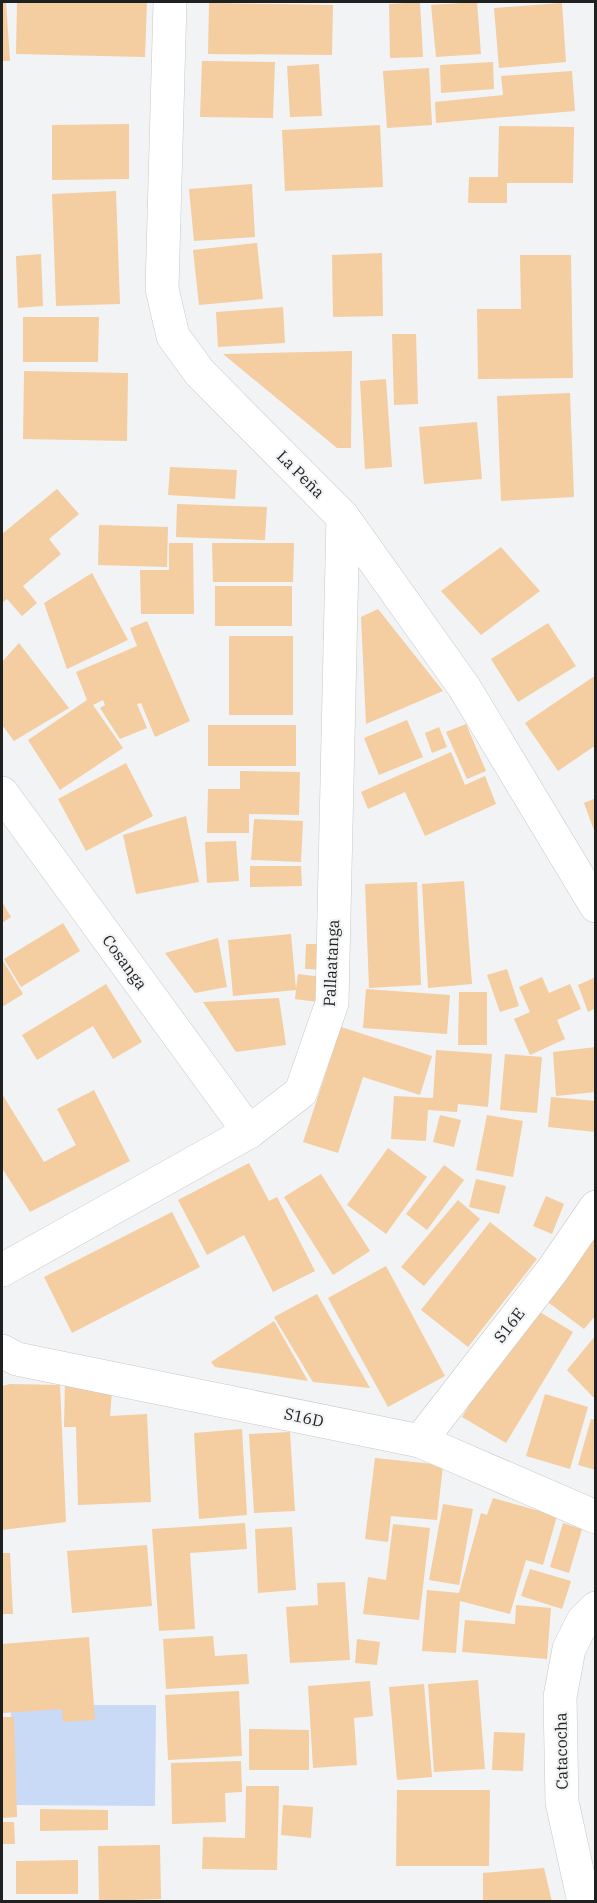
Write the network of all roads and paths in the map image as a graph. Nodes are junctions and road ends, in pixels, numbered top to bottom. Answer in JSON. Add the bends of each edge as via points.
{"nodes":[{"id":1,"x":170,"y":2,"type":"edge"},
{"id":2,"x":343,"y":517,"type":"junction"},
{"id":3,"x":2,"y":793,"type":"edge"},
{"id":4,"x":596,"y":906,"type":"edge"},
{"id":5,"x":249,"y":1132,"type":"junction"},
{"id":6,"x":596,"y":1207,"type":"edge"},
{"id":7,"x":2,"y":1270,"type":"edge"},
{"id":8,"x":2,"y":1351,"type":"edge"},
{"id":9,"x":420,"y":1441,"type":"junction"},
{"id":10,"x":596,"y":1517,"type":"edge"},
{"id":11,"x":596,"y":1608,"type":"edge"},
{"id":12,"x":584,"y":1902,"type":"edge"}],
"edges":[{"from":1,"to":2,"type":"street","name":"La Peña","via":[[162,289],[173,336],[200,373]]},
{"from":2,"to":4,"type":"street","name":"La Peña","via":[[464,687]]},
{"from":2,"to":5,"type":"street","name":"Pallaatanga","via":[[332,1003],[301,1092]]},
{"from":3,"to":5,"type":"street","name":"Cosanga"},
{"from":5,"to":7,"type":"street","name":"Pallaatanga"},
{"from":6,"to":9,"type":"street","name":"S16E","via":[[552,1271]]},
{"from":8,"to":9,"type":"street","name":"S16D","via":[[17,1359]]},
{"from":9,"to":10,"type":"street","name":"S16D"},
{"from":11,"to":12,"type":"street","name":"Catacocha","via":[[583,1621],[569,1649],[560,1696],[562,1802]]}]}
